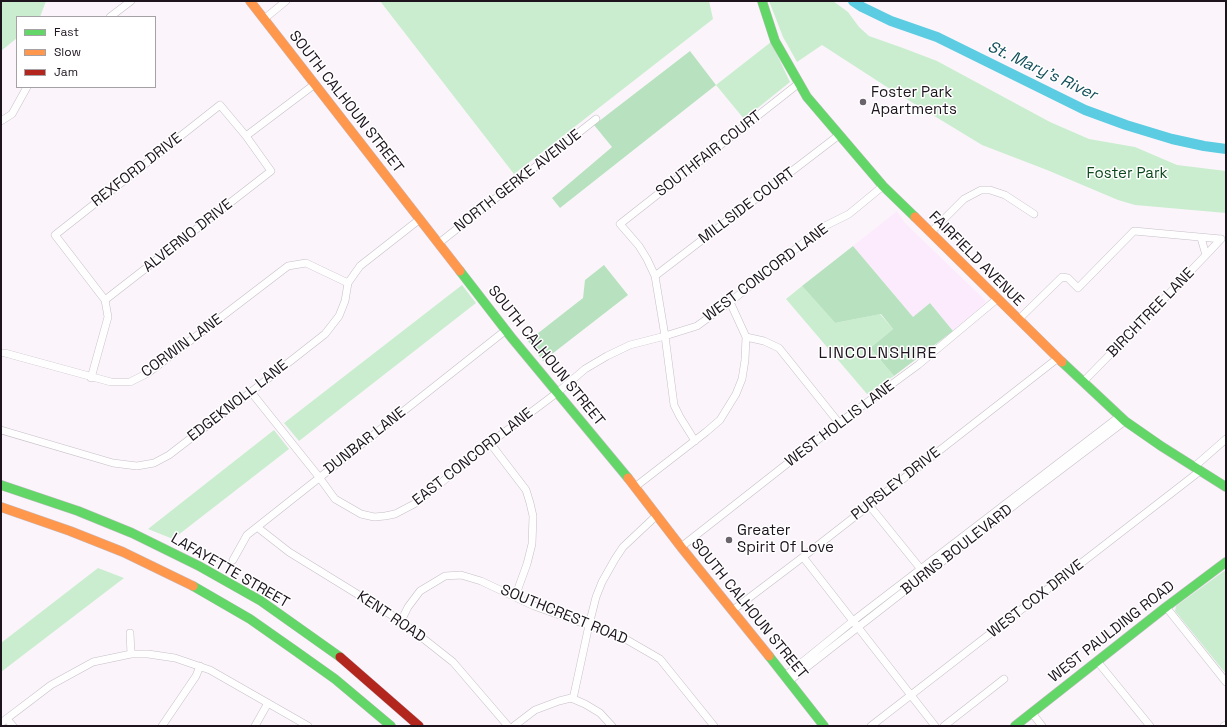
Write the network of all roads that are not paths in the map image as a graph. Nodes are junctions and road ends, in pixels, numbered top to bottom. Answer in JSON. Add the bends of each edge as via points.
{"nodes":[{"id":1,"x":131,"y":1,"type":"edge"},
{"id":2,"x":250,"y":1,"type":"edge"},
{"id":3,"x":286,"y":1,"type":"edge"},
{"id":4,"x":762,"y":1,"type":"edge"},
{"id":5,"x":111,"y":16,"type":"edge"},
{"id":6,"x":264,"y":19,"type":"junction"},
{"id":7,"x":315,"y":84,"type":"junction"},
{"id":8,"x":798,"y":84,"type":"junction"},
{"id":9,"x":26,"y":88,"type":"edge"},
{"id":10,"x":596,"y":119,"type":"dead end"},
{"id":11,"x":1,"y":121,"type":"edge"},
{"id":12,"x":839,"y":135,"type":"junction"},
{"id":13,"x":246,"y":136,"type":"junction"},
{"id":14,"x":883,"y":186,"type":"junction"},
{"id":15,"x":1034,"y":214,"type":"dead end"},
{"id":16,"x":420,"y":219,"type":"junction"},
{"id":17,"x":930,"y":233,"type":"junction"},
{"id":18,"x":1201,"y":238,"type":"junction"},
{"id":19,"x":439,"y":243,"type":"junction"},
{"id":20,"x":1206,"y":255,"type":"junction"},
{"id":21,"x":655,"y":276,"type":"junction"},
{"id":22,"x":348,"y":283,"type":"junction"},
{"id":23,"x":997,"y":299,"type":"junction"},
{"id":24,"x":105,"y":300,"type":"junction"},
{"id":25,"x":730,"y":302,"type":"junction"},
{"id":26,"x":1018,"y":320,"type":"junction"},
{"id":27,"x":506,"y":330,"type":"junction"},
{"id":28,"x":665,"y":336,"type":"junction"},
{"id":29,"x":746,"y":337,"type":"junction"},
{"id":30,"x":1,"y":353,"type":"edge"},
{"id":31,"x":1058,"y":358,"type":"junction"},
{"id":32,"x":91,"y":378,"type":"junction"},
{"id":33,"x":1083,"y":382,"type":"junction"},
{"id":34,"x":251,"y":392,"type":"junction"},
{"id":35,"x":558,"y":392,"type":"junction"},
{"id":36,"x":1123,"y":418,"type":"junction"},
{"id":37,"x":839,"y":423,"type":"junction"},
{"id":38,"x":1,"y":430,"type":"edge"},
{"id":39,"x":1226,"y":439,"type":"edge"},
{"id":40,"x":695,"y":441,"type":"junction"},
{"id":41,"x":490,"y":443,"type":"junction"},
{"id":42,"x":1197,"y":469,"type":"junction"},
{"id":43,"x":319,"y":477,"type":"junction"},
{"id":44,"x":1,"y":485,"type":"edge"},
{"id":45,"x":635,"y":487,"type":"junction"},
{"id":46,"x":1226,"y":487,"type":"edge"},
{"id":47,"x":869,"y":504,"type":"junction"},
{"id":48,"x":1,"y":507,"type":"edge"},
{"id":49,"x":656,"y":516,"type":"junction"},
{"id":50,"x":257,"y":528,"type":"junction"},
{"id":51,"x":681,"y":547,"type":"junction"},
{"id":52,"x":803,"y":557,"type":"junction"},
{"id":53,"x":233,"y":560,"type":"dead end"},
{"id":54,"x":1226,"y":562,"type":"edge"},
{"id":55,"x":923,"y":572,"type":"junction"},
{"id":56,"x":515,"y":597,"type":"junction"},
{"id":57,"x":1166,"y":607,"type":"junction"},
{"id":58,"x":733,"y":610,"type":"junction"},
{"id":59,"x":401,"y":621,"type":"junction"},
{"id":60,"x":855,"y":624,"type":"junction"},
{"id":61,"x":589,"y":625,"type":"junction"},
{"id":62,"x":130,"y":633,"type":"dead end"},
{"id":63,"x":131,"y":654,"type":"junction"},
{"id":64,"x":1097,"y":661,"type":"junction"},
{"id":65,"x":200,"y":666,"type":"junction"},
{"id":66,"x":787,"y":678,"type":"junction"},
{"id":67,"x":1004,"y":680,"type":"dead end"},
{"id":68,"x":1226,"y":682,"type":"edge"},
{"id":69,"x":910,"y":696,"type":"junction"},
{"id":70,"x":573,"y":698,"type":"junction"},
{"id":71,"x":268,"y":703,"type":"junction"},
{"id":72,"x":1032,"y":713,"type":"junction"},
{"id":73,"x":4,"y":721,"type":"edge"},
{"id":74,"x":13,"y":726,"type":"edge"},
{"id":75,"x":162,"y":726,"type":"edge"},
{"id":76,"x":255,"y":726,"type":"edge"},
{"id":77,"x":308,"y":726,"type":"edge"},
{"id":78,"x":391,"y":726,"type":"edge"},
{"id":79,"x":418,"y":726,"type":"edge"},
{"id":80,"x":508,"y":726,"type":"edge"},
{"id":81,"x":514,"y":726,"type":"edge"},
{"id":82,"x":612,"y":726,"type":"edge"},
{"id":83,"x":714,"y":726,"type":"edge"},
{"id":84,"x":824,"y":726,"type":"edge"},
{"id":85,"x":871,"y":726,"type":"edge"},
{"id":86,"x":934,"y":726,"type":"edge"},
{"id":87,"x":944,"y":726,"type":"edge"},
{"id":88,"x":1015,"y":726,"type":"edge"},
{"id":89,"x":1042,"y":726,"type":"edge"},
{"id":90,"x":1150,"y":726,"type":"edge"}],
"edges":[{"from":1,"to":5,"type":"street"},
{"from":2,"to":6,"type":"main road","name":"SOUTH CALHOUN STREET"},
{"from":3,"to":6,"type":"street"},
{"from":4,"to":8,"type":"main road","name":"FAIRFIELD AVENUE","via":[[775,41]]},
{"from":6,"to":7,"type":"main road","name":"SOUTH CALHOUN STREET"},
{"from":7,"to":13,"type":"street"},
{"from":7,"to":16,"type":"main road","name":"SOUTH CALHOUN STREET"},
{"from":8,"to":12,"type":"main road","name":"FAIRFIELD AVENUE"},
{"from":8,"to":21,"type":"street","name":"SOUTHFAIR COURT","via":[[620,224],[639,246]]},
{"from":9,"to":11,"type":"street","via":[[12,114]]},
{"from":10,"to":19,"type":"street","name":"NORTH GERKE AVENUE"},
{"from":12,"to":14,"type":"main road","name":"FAIRFIELD AVENUE"},
{"from":12,"to":21,"type":"street","name":"MILLSIDE COURT"},
{"from":13,"to":24,"type":"street","name":"ALVERNO DRIVE","via":[[271,171]]},
{"from":13,"to":24,"type":"street","name":"REXFORD DRIVE","via":[[220,105],[55,235]]},
{"from":14,"to":17,"type":"main road","name":"FAIRFIELD AVENUE"},
{"from":14,"to":25,"type":"street","name":"WEST CONCORD LANE","via":[[849,214],[823,228]]},
{"from":15,"to":17,"type":"street","via":[[1005,195],[981,190],[964,199]]},
{"from":16,"to":19,"type":"main road","name":"SOUTH CALHOUN STREET"},
{"from":16,"to":22,"type":"street","name":"EDGEKNOLL LANE","via":[[360,266]]},
{"from":17,"to":23,"type":"main road","name":"FAIRFIELD AVENUE"},
{"from":18,"to":20,"type":"street","name":"BIRCHTREE LANE"},
{"from":18,"to":20,"type":"street","via":[[1221,239]]},
{"from":18,"to":26,"type":"street","via":[[1134,231],[1078,288],[1068,278],[1062,277]]},
{"from":19,"to":27,"type":"main road","name":"SOUTH CALHOUN STREET"},
{"from":20,"to":33,"type":"street","name":"BIRCHTREE LANE"},
{"from":21,"to":28,"type":"street"},
{"from":22,"to":32,"type":"street","name":"CORWIN LANE","via":[[306,263],[288,266],[148,373],[130,382]]},
{"from":22,"to":34,"type":"street","name":"EDGEKNOLL LANE","via":[[339,316],[325,334]]},
{"from":23,"to":26,"type":"main road","name":"FAIRFIELD AVENUE"},
{"from":23,"to":37,"type":"street","name":"WEST HOLLIS LANE","via":[[918,365]]},
{"from":24,"to":32,"type":"street","via":[[108,317]]},
{"from":25,"to":28,"type":"street","name":"WEST CONCORD LANE","via":[[696,326]]},
{"from":25,"to":29,"type":"street"},
{"from":26,"to":31,"type":"main road","name":"FAIRFIELD AVENUE"},
{"from":27,"to":35,"type":"main road","name":"SOUTH CALHOUN STREET"},
{"from":27,"to":43,"type":"street","name":"DUNBAR LANE"},
{"from":28,"to":35,"type":"street","name":"WEST CONCORD LANE","via":[[630,345],[607,356],[585,369]]},
{"from":28,"to":40,"type":"street","via":[[674,405]]},
{"from":29,"to":37,"type":"street","via":[[764,341],[778,348]]},
{"from":29,"to":40,"type":"street","via":[[742,379],[736,394],[720,420]]},
{"from":30,"to":32,"type":"street","name":"CORWIN LANE"},
{"from":31,"to":33,"type":"main road","name":"FAIRFIELD AVENUE"},
{"from":31,"to":47,"type":"street","name":"PURSLEY DRIVE"},
{"from":33,"to":36,"type":"main road","name":"FAIRFIELD AVENUE"},
{"from":34,"to":38,"type":"street","name":"EDGEKNOLL LANE","via":[[169,455],[154,463],[137,466],[113,463]]},
{"from":34,"to":43,"type":"street"},
{"from":35,"to":41,"type":"street","name":"EAST CONCORD LANE"},
{"from":35,"to":45,"type":"main road","name":"SOUTH CALHOUN STREET"},
{"from":36,"to":42,"type":"main road","name":"FAIRFIELD AVENUE"},
{"from":36,"to":55,"type":"street","name":"BURNS BOULEVARD","via":[[1025,488]]},
{"from":37,"to":51,"type":"street","name":"WEST HOLLIS LANE"},
{"from":39,"to":42,"type":"street","name":"WEST COX DRIVE"},
{"from":40,"to":45,"type":"street"},
{"from":41,"to":43,"type":"street","name":"EAST CONCORD LANE","via":[[416,503],[385,516],[361,514],[335,499]]},
{"from":41,"to":56,"type":"street","via":[[526,490],[533,516],[532,544]]},
{"from":42,"to":46,"type":"main road","name":"FAIRFIELD AVENUE"},
{"from":42,"to":69,"type":"street","name":"WEST COX DRIVE"},
{"from":43,"to":50,"type":"street","name":"DUNBAR LANE"},
{"from":44,"to":79,"type":"main road","name":"LAFAYETTE STREET","via":[[78,511],[132,533],[199,566],[261,601],[348,663]]},
{"from":45,"to":49,"type":"main road","name":"SOUTH CALHOUN STREET"},
{"from":47,"to":52,"type":"street","name":"PURSLEY DRIVE"},
{"from":47,"to":55,"type":"street"},
{"from":48,"to":78,"type":"main road","name":"LAFAYETTE STREET","via":[[116,549],[190,584],[250,619],[297,652],[335,679]]},
{"from":49,"to":51,"type":"main road","name":"SOUTH CALHOUN STREET"},
{"from":49,"to":61,"type":"street","via":[[632,538],[615,559],[596,597]]},
{"from":50,"to":53,"type":"street","name":"DUNBAR LANE","via":[[247,535]]},
{"from":50,"to":59,"type":"street","name":"KENT ROAD","via":[[289,552]]},
{"from":51,"to":58,"type":"main road","name":"SOUTH CALHOUN STREET"},
{"from":52,"to":58,"type":"street","name":"PURSLEY DRIVE"},
{"from":52,"to":60,"type":"street"},
{"from":54,"to":57,"type":"main road","name":"WEST PAULDING ROAD"},
{"from":55,"to":60,"type":"street","name":"BURNS BOULEVARD"},
{"from":56,"to":59,"type":"street","name":"SOUTHCREST ROAD","via":[[481,581],[461,575],[445,576],[420,591]]},
{"from":56,"to":61,"type":"street","name":"SOUTHCREST ROAD"},
{"from":57,"to":64,"type":"main road","name":"WEST PAULDING ROAD"},
{"from":57,"to":68,"type":"street"},
{"from":58,"to":66,"type":"main road","name":"SOUTH CALHOUN STREET"},
{"from":59,"to":80,"type":"street","name":"KENT ROAD","via":[[453,662]]},
{"from":60,"to":66,"type":"street","name":"BURNS BOULEVARD"},
{"from":60,"to":69,"type":"street"},
{"from":61,"to":70,"type":"street"},
{"from":61,"to":83,"type":"street","name":"SOUTHCREST ROAD","via":[[622,637],[660,660]]},
{"from":62,"to":63,"type":"street"},
{"from":63,"to":65,"type":"street","via":[[175,658]]},
{"from":63,"to":73,"type":"street","via":[[93,662],[51,685]]},
{"from":64,"to":72,"type":"main road","name":"WEST PAULDING ROAD"},
{"from":64,"to":90,"type":"street"},
{"from":65,"to":71,"type":"street"},
{"from":65,"to":75,"type":"street"},
{"from":66,"to":84,"type":"main road","name":"SOUTH CALHOUN STREET"},
{"from":67,"to":87,"type":"street"},
{"from":69,"to":85,"type":"street","name":"WEST COX DRIVE"},
{"from":69,"to":86,"type":"street"},
{"from":70,"to":81,"type":"street","via":[[535,710]]},
{"from":70,"to":82,"type":"street","via":[[600,713]]},
{"from":71,"to":76,"type":"street"},
{"from":71,"to":77,"type":"street"},
{"from":72,"to":88,"type":"main road","name":"WEST PAULDING ROAD"},
{"from":72,"to":89,"type":"street"},
{"from":73,"to":74,"type":"street"}]}
